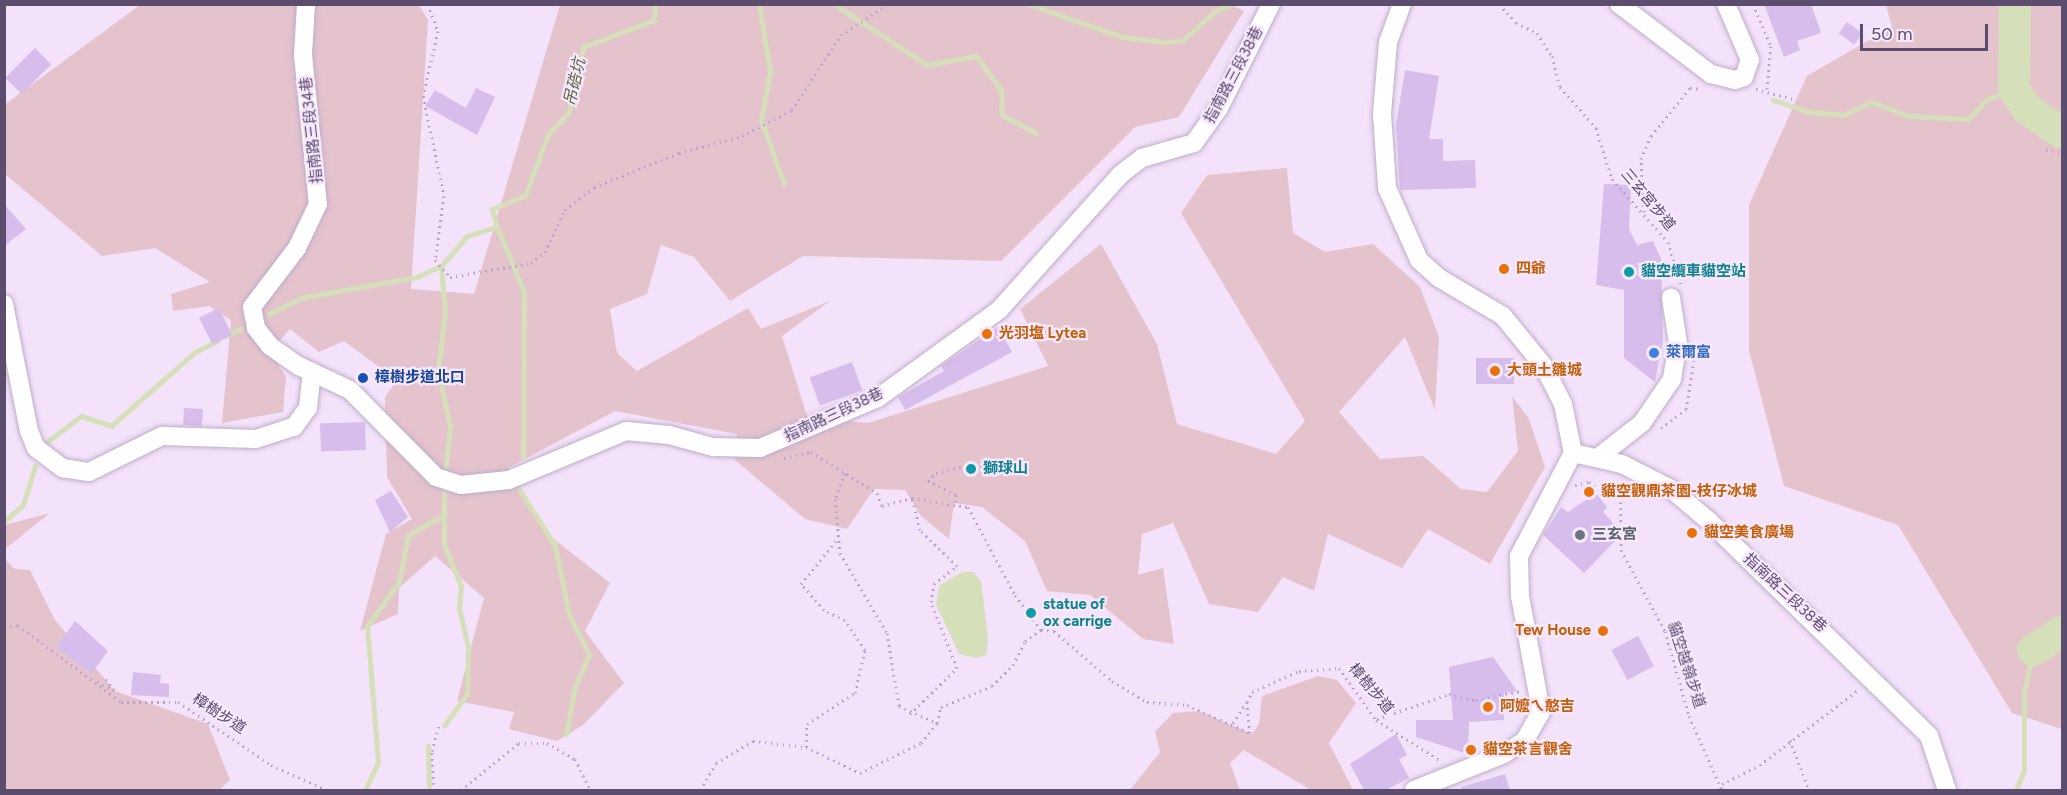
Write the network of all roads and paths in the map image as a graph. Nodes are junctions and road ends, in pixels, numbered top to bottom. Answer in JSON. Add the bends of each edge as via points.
{"nodes":[{"id":1,"x":306,"y":4,"type":"edge"},
{"id":2,"x":428,"y":4,"type":"edge"},
{"id":3,"x":1270,"y":4,"type":"edge"},
{"id":4,"x":1402,"y":4,"type":"edge"},
{"id":5,"x":1499,"y":4,"type":"edge"},
{"id":6,"x":1619,"y":4,"type":"edge"},
{"id":7,"x":1726,"y":4,"type":"edge"},
{"id":8,"x":1753,"y":4,"type":"edge"},
{"id":9,"x":888,"y":5,"type":"edge"},
{"id":10,"x":1744,"y":77,"type":"junction"},
{"id":11,"x":1767,"y":89,"type":"junction"},
{"id":12,"x":1713,"y":90,"type":"dead end"},
{"id":13,"x":1793,"y":99,"type":"dead end"},
{"id":14,"x":2046,"y":150,"type":"dead end"},
{"id":15,"x":2062,"y":153,"type":"edge"},
{"id":16,"x":1644,"y":212,"type":"junction"},
{"id":17,"x":1676,"y":298,"type":"joint"},
{"id":18,"x":4,"y":304,"type":"edge"},
{"id":19,"x":1693,"y":352,"type":"dead end"},
{"id":20,"x":312,"y":372,"type":"junction"},
{"id":21,"x":1653,"y":434,"type":"dead end"},
{"id":22,"x":811,"y":452,"type":"dead end"},
{"id":23,"x":1573,"y":453,"type":"junction"},
{"id":24,"x":1600,"y":456,"type":"junction"},
{"id":25,"x":975,"y":464,"type":"dead end"},
{"id":26,"x":845,"y":473,"type":"junction"},
{"id":27,"x":1575,"y":485,"type":"dead end"},
{"id":28,"x":912,"y":498,"type":"junction"},
{"id":29,"x":955,"y":502,"type":"junction"},
{"id":30,"x":836,"y":541,"type":"junction"},
{"id":31,"x":4,"y":627,"type":"edge"},
{"id":32,"x":1041,"y":630,"type":"junction"},
{"id":33,"x":88,"y":678,"type":"junction"},
{"id":34,"x":105,"y":678,"type":"dead end"},
{"id":35,"x":1538,"y":684,"type":"junction"},
{"id":36,"x":1863,"y":687,"type":"dead end"},
{"id":37,"x":1247,"y":702,"type":"junction"},
{"id":38,"x":910,"y":714,"type":"junction"},
{"id":39,"x":1376,"y":720,"type":"junction"},
{"id":40,"x":440,"y":722,"type":"dead end"},
{"id":41,"x":937,"y":723,"type":"junction"},
{"id":42,"x":1233,"y":723,"type":"junction"},
{"id":43,"x":1790,"y":740,"type":"junction"},
{"id":44,"x":806,"y":747,"type":"junction"},
{"id":45,"x":1446,"y":776,"type":"junction"},
{"id":46,"x":1722,"y":784,"type":"junction"},
{"id":47,"x":327,"y":790,"type":"edge"},
{"id":48,"x":434,"y":790,"type":"edge"},
{"id":49,"x":460,"y":790,"type":"edge"},
{"id":50,"x":590,"y":790,"type":"edge"},
{"id":51,"x":700,"y":790,"type":"edge"},
{"id":52,"x":1413,"y":790,"type":"edge"},
{"id":53,"x":1722,"y":790,"type":"edge"},
{"id":54,"x":1809,"y":790,"type":"edge"},
{"id":55,"x":1947,"y":790,"type":"edge"}],
"edges":[{"from":1,"to":20,"type":"street","name":"指南路三段34巷","via":[[303,55],[318,204],[297,248],[252,307],[256,328],[270,346]]},
{"from":2,"to":9,"type":"path","via":[[438,31],[423,96],[444,196],[435,260],[448,275],[526,264],[545,252],[565,210],[594,187],[753,130],[792,110],[850,29]]},
{"from":3,"to":20,"type":"street","name":"指南路三段38巷","via":[[1219,108],[1194,143],[1134,164],[1092,200],[1054,253],[999,310],[878,398],[800,435],[760,448],[713,447],[626,431],[509,480],[461,485],[436,477],[350,390]]},
{"from":4,"to":23,"type":"street","via":[[1388,42],[1384,83],[1387,188],[1419,260],[1439,278],[1503,316],[1543,365],[1563,404]]},
{"from":5,"to":16,"type":"path","name":"三玄宮步道","via":[[1516,23],[1537,33],[1552,56],[1560,87],[1596,128],[1612,179]]},
{"from":6,"to":10,"type":"street","via":[[1711,74]]},
{"from":7,"to":10,"type":"street","via":[[1747,45],[1750,60]]},
{"from":8,"to":11,"type":"path","via":[[1771,46]]},
{"from":10,"to":11,"type":"path","via":[[1755,89]]},
{"from":11,"to":13,"type":"path"},
{"from":12,"to":16,"type":"path","via":[[1689,88],[1651,136],[1641,159]]},
{"from":14,"to":15,"type":"path"},
{"from":16,"to":17,"type":"path","name":"三玄宮步道","via":[[1678,262]]},
{"from":17,"to":24,"type":"street","via":[[1678,342],[1672,379],[1642,423]]},
{"from":18,"to":20,"type":"street","via":[[29,431],[36,448],[63,468],[89,472],[162,436],[256,439],[294,427],[308,408]]},
{"from":19,"to":21,"type":"path","via":[[1695,370],[1686,409]]},
{"from":22,"to":26,"type":"path"},
{"from":23,"to":24,"type":"street","name":"指南路三段38巷"},
{"from":23,"to":35,"type":"street","via":[[1519,556],[1520,597]]},
{"from":24,"to":55,"type":"street","name":"指南路三段38巷","via":[[1671,489],[1861,665],[1929,736]]},
{"from":25,"to":29,"type":"path","via":[[936,473],[928,481],[956,495]]},
{"from":26,"to":28,"type":"path","via":[[877,493],[882,506]]},
{"from":26,"to":30,"type":"path","via":[[835,499]]},
{"from":27,"to":46,"type":"path","name":"貓空越嶺步道","via":[[1588,482],[1603,493],[1620,490],[1621,550],[1665,632],[1689,716]]},
{"from":28,"to":29,"type":"path"},
{"from":28,"to":38,"type":"path","via":[[920,530],[957,566],[934,584],[931,602],[957,668]]},
{"from":29,"to":32,"type":"path","via":[[968,507],[1015,595]]},
{"from":30,"to":38,"type":"path","via":[[887,633],[899,706]]},
{"from":30,"to":44,"type":"path","via":[[801,584],[824,610],[845,620],[865,650],[855,693],[807,724]]},
{"from":31,"to":33,"type":"path","name":"樟樹步道","via":[[18,625]]},
{"from":32,"to":41,"type":"path","via":[[1025,641],[1013,665],[992,686],[941,707]]},
{"from":32,"to":42,"type":"path","via":[[1054,632],[1112,681],[1147,702],[1187,705]]},
{"from":33,"to":34,"type":"path","via":[[114,690]]},
{"from":33,"to":47,"type":"path","name":"樟樹步道","via":[[121,702],[178,702],[271,765]]},
{"from":35,"to":39,"type":"path","via":[[1501,698],[1449,694]]},
{"from":35,"to":45,"type":"street","via":[[1541,712],[1524,741]]},
{"from":36,"to":43,"type":"path"},
{"from":37,"to":39,"type":"path","name":"樟樹步道","via":[[1268,683],[1299,672],[1339,668]]},
{"from":37,"to":42,"type":"path"},
{"from":37,"to":42,"type":"path","via":[[1250,733]]},
{"from":38,"to":41,"type":"path"},
{"from":39,"to":45,"type":"path","name":"樟樹步道","via":[[1442,762]]},
{"from":40,"to":48,"type":"path","via":[[432,751]]},
{"from":41,"to":44,"type":"path","via":[[921,742],[860,773]]},
{"from":43,"to":46,"type":"path","via":[[1760,765]]},
{"from":43,"to":54,"type":"path"},
{"from":44,"to":51,"type":"path","via":[[753,741],[716,763]]},
{"from":45,"to":52,"type":"street"},
{"from":46,"to":53,"type":"path","name":"貓空越嶺步道"},
{"from":49,"to":50,"type":"path","via":[[519,742],[548,742],[575,759]]}]}
